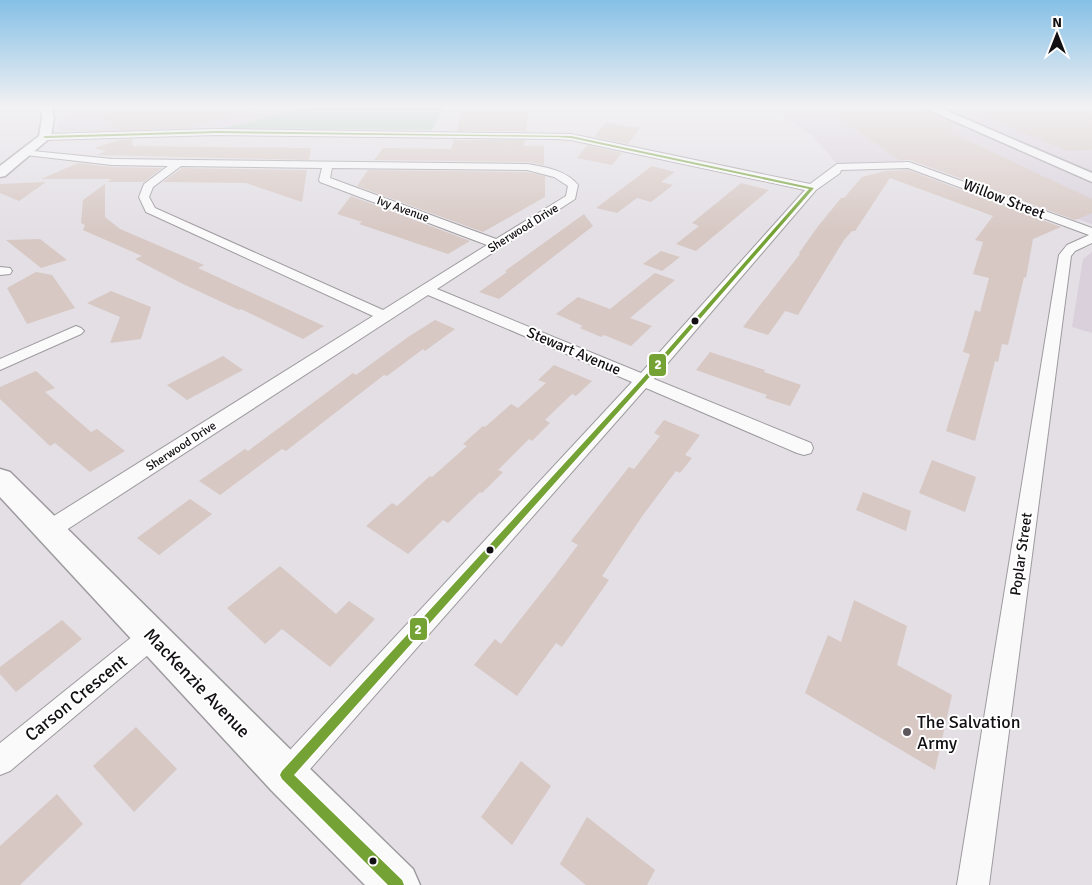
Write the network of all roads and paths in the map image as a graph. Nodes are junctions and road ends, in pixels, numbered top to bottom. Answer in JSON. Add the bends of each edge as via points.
{"nodes":[{"id":1,"x":31,"y":148,"type":"edge"},
{"id":2,"x":625,"y":148,"type":"edge"},
{"id":3,"x":1023,"y":148,"type":"edge"},
{"id":4,"x":1041,"y":148,"type":"edge"},
{"id":5,"x":26,"y":152,"type":"junction"},
{"id":6,"x":178,"y":163,"type":"junction"},
{"id":7,"x":328,"y":164,"type":"junction"},
{"id":8,"x":1092,"y":170,"type":"edge"},
{"id":9,"x":0,"y":173,"type":"edge"},
{"id":10,"x":1092,"y":178,"type":"edge"},
{"id":11,"x":812,"y":188,"type":"junction"},
{"id":12,"x":1092,"y":232,"type":"edge"},
{"id":13,"x":1092,"y":238,"type":"edge"},
{"id":14,"x":497,"y":244,"type":"junction"},
{"id":15,"x":426,"y":290,"type":"junction"},
{"id":16,"x":384,"y":316,"type":"junction"},
{"id":17,"x":76,"y":331,"type":"dead end"},
{"id":18,"x":0,"y":365,"type":"edge"},
{"id":19,"x":644,"y":380,"type":"junction"},
{"id":20,"x":804,"y":448,"type":"dead end"},
{"id":21,"x":0,"y":479,"type":"edge"},
{"id":22,"x":49,"y":530,"type":"junction"},
{"id":23,"x":152,"y":636,"type":"junction"},
{"id":24,"x":0,"y":761,"type":"edge"},
{"id":25,"x":286,"y":775,"type":"junction"},
{"id":26,"x":397,"y":885,"type":"edge"},
{"id":27,"x":973,"y":885,"type":"edge"}],
"edges":[{"from":1,"to":5,"type":"street"},
{"from":2,"to":11,"type":"street"},
{"from":3,"to":10,"type":"street"},
{"from":4,"to":8,"type":"street"},
{"from":5,"to":6,"type":"street","name":"Sherwood Drive","via":[[112,162]]},
{"from":5,"to":9,"type":"street"},
{"from":6,"to":7,"type":"street","name":"Sherwood Drive"},
{"from":6,"to":16,"type":"street","via":[[148,186],[144,197],[150,210]]},
{"from":7,"to":14,"type":"street","name":"Ivy Avenue","via":[[324,180]]},
{"from":7,"to":14,"type":"street","name":"Sherwood Drive","via":[[527,167],[552,172],[573,185],[571,197]]},
{"from":11,"to":12,"type":"street","name":"Willow Street","via":[[837,167],[909,165]]},
{"from":11,"to":19,"type":"street","name":"Willow Street"},
{"from":13,"to":27,"type":"street","name":"Poplar Street","via":[[1071,248],[1065,255]]},
{"from":14,"to":15,"type":"street","name":"Sherwood Drive"},
{"from":15,"to":16,"type":"street","name":"Sherwood Drive"},
{"from":15,"to":19,"type":"street","name":"Stewart Avenue"},
{"from":16,"to":22,"type":"street","name":"Sherwood Drive"},
{"from":17,"to":18,"type":"street"},
{"from":19,"to":20,"type":"street","name":"Stewart Avenue"},
{"from":19,"to":25,"type":"street","name":"Willow Street"},
{"from":21,"to":22,"type":"street","name":"MacKenzie Avenue"},
{"from":22,"to":23,"type":"street","name":"MacKenzie Avenue"},
{"from":23,"to":24,"type":"street","name":"Carson Crescent"},
{"from":23,"to":25,"type":"street","name":"MacKenzie Avenue"},
{"from":25,"to":26,"type":"street","name":"MacKenzie Avenue"}]}
